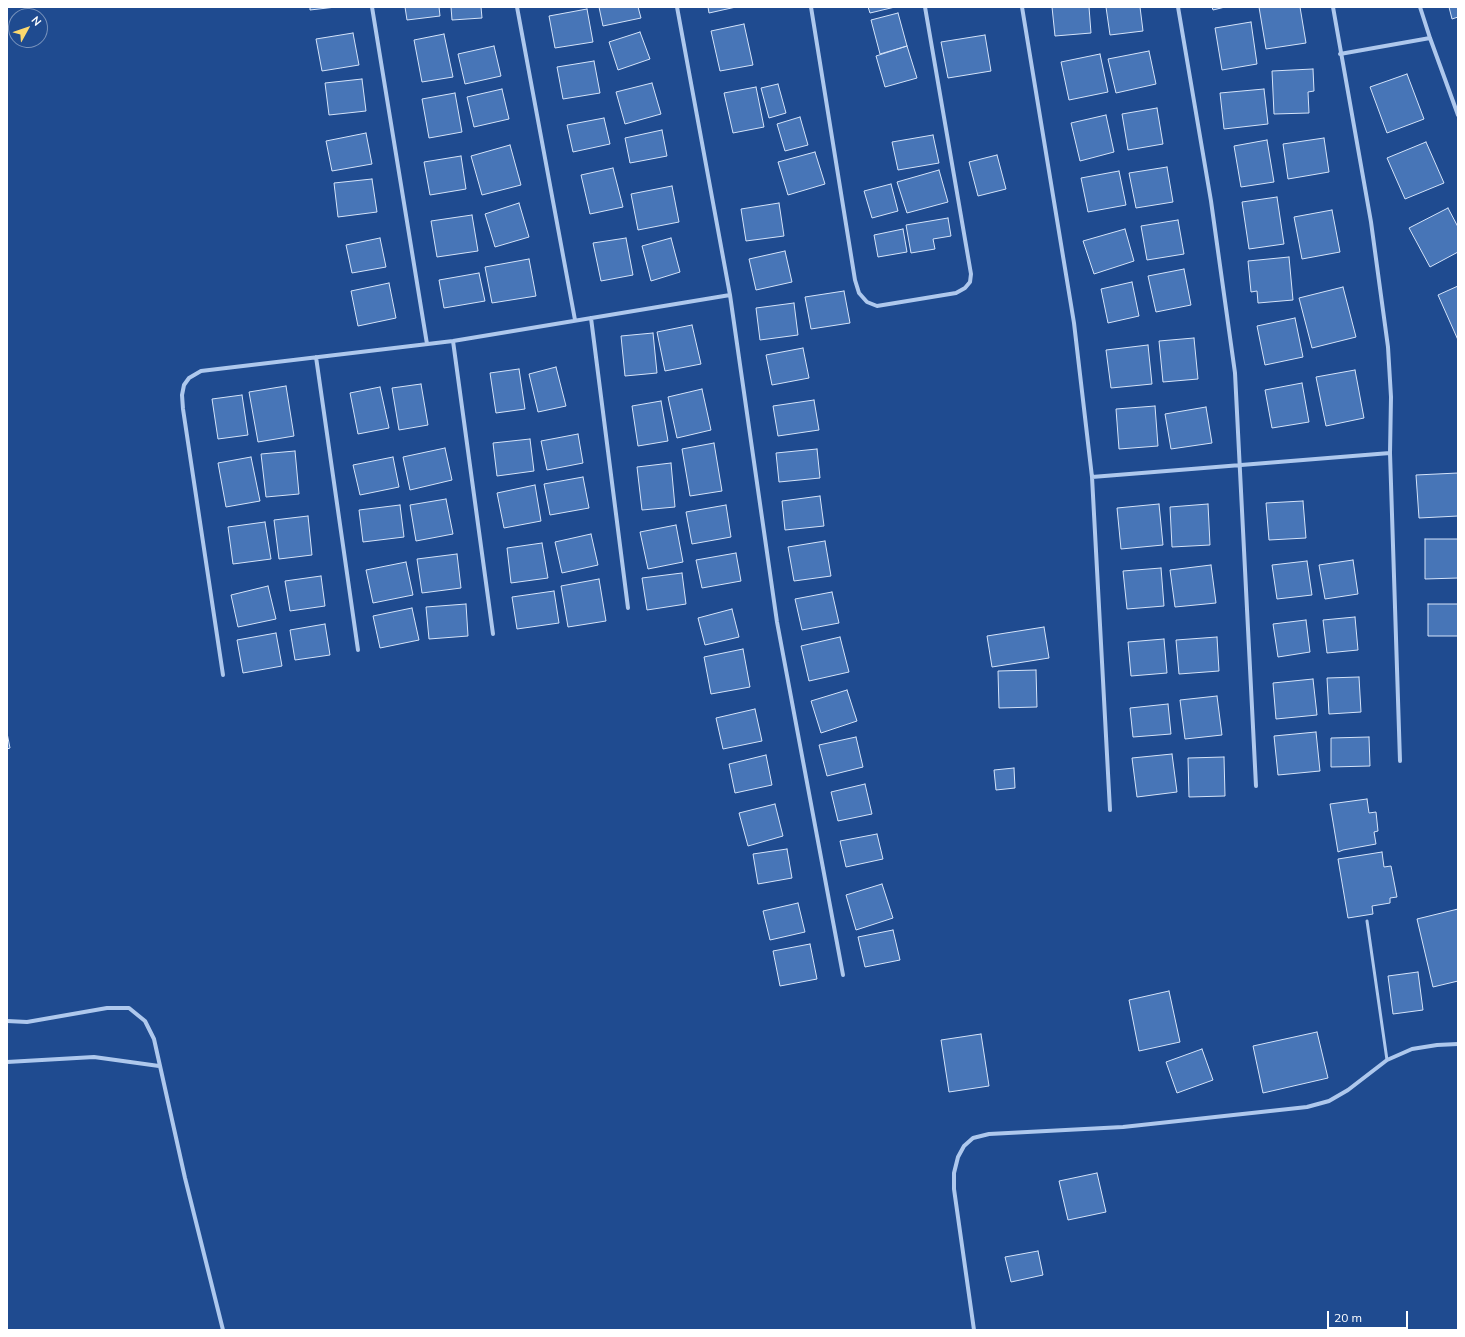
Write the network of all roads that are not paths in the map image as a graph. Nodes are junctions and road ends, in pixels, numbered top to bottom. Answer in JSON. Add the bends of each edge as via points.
{"nodes":[{"id":1,"x":372,"y":7,"type":"edge"},
{"id":2,"x":517,"y":7,"type":"edge"},
{"id":3,"x":677,"y":7,"type":"edge"},
{"id":4,"x":811,"y":7,"type":"edge"},
{"id":5,"x":925,"y":7,"type":"edge"},
{"id":6,"x":1022,"y":7,"type":"edge"},
{"id":7,"x":1178,"y":7,"type":"edge"},
{"id":8,"x":1333,"y":7,"type":"edge"},
{"id":9,"x":1420,"y":7,"type":"edge"},
{"id":10,"x":1430,"y":38,"type":"junction"},
{"id":11,"x":1340,"y":54,"type":"junction"},
{"id":12,"x":1458,"y":116,"type":"edge"},
{"id":13,"x":730,"y":295,"type":"junction"},
{"id":14,"x":591,"y":318,"type":"junction"},
{"id":15,"x":574,"y":320,"type":"junction"},
{"id":16,"x":453,"y":341,"type":"junction"},
{"id":17,"x":427,"y":344,"type":"junction"},
{"id":18,"x":316,"y":357,"type":"junction"},
{"id":19,"x":1390,"y":453,"type":"junction"},
{"id":20,"x":1240,"y":465,"type":"junction"},
{"id":21,"x":1092,"y":476,"type":"junction"},
{"id":22,"x":628,"y":608,"type":"dead end"},
{"id":23,"x":493,"y":634,"type":"dead end"},
{"id":24,"x":358,"y":650,"type":"dead end"},
{"id":25,"x":223,"y":675,"type":"dead end"},
{"id":26,"x":1400,"y":761,"type":"dead end"},
{"id":27,"x":1256,"y":786,"type":"dead end"},
{"id":28,"x":1110,"y":810,"type":"dead end"},
{"id":29,"x":1367,"y":921,"type":"dead end"},
{"id":30,"x":843,"y":975,"type":"dead end"},
{"id":31,"x":7,"y":1021,"type":"edge"},
{"id":32,"x":1458,"y":1044,"type":"edge"},
{"id":33,"x":1387,"y":1060,"type":"junction"},
{"id":34,"x":7,"y":1062,"type":"edge"},
{"id":35,"x":159,"y":1066,"type":"junction"},
{"id":36,"x":223,"y":1330,"type":"edge"},
{"id":37,"x":974,"y":1330,"type":"edge"}],
"edges":[{"from":1,"to":17,"type":"street"},
{"from":2,"to":15,"type":"street"},
{"from":3,"to":13,"type":"street"},
{"from":4,"to":5,"type":"street","via":[[855,280],[859,293],[867,302],[878,306],[956,293],[970,282],[971,274]]},
{"from":6,"to":21,"type":"street","via":[[1074,323]]},
{"from":7,"to":20,"type":"street","via":[[1211,201],[1235,372]]},
{"from":8,"to":11,"type":"street"},
{"from":9,"to":10,"type":"street"},
{"from":10,"to":11,"type":"street"},
{"from":10,"to":12,"type":"street"},
{"from":11,"to":19,"type":"street","via":[[1371,222],[1388,347],[1391,396]]},
{"from":13,"to":14,"type":"street"},
{"from":13,"to":30,"type":"street","via":[[777,622]]},
{"from":14,"to":15,"type":"street"},
{"from":14,"to":22,"type":"street"},
{"from":15,"to":16,"type":"street"},
{"from":16,"to":17,"type":"street"},
{"from":16,"to":23,"type":"street"},
{"from":17,"to":18,"type":"street"},
{"from":18,"to":24,"type":"street"},
{"from":18,"to":25,"type":"street","via":[[201,371],[189,378],[184,385],[183,409]]},
{"from":19,"to":20,"type":"street"},
{"from":19,"to":26,"type":"street"},
{"from":20,"to":21,"type":"street"},
{"from":20,"to":27,"type":"street"},
{"from":21,"to":28,"type":"street"},
{"from":29,"to":33,"type":"lane"},
{"from":31,"to":35,"type":"street","via":[[28,1022],[108,1008],[128,1008],[144,1021],[154,1038]]},
{"from":32,"to":33,"type":"street","via":[[1412,1049]]},
{"from":33,"to":37,"type":"street","via":[[1330,1101],[1307,1107],[1123,1127],[989,1134],[973,1138],[964,1146],[958,1157],[954,1189]]},
{"from":34,"to":35,"type":"street","via":[[94,1057]]},
{"from":35,"to":36,"type":"street"}]}
